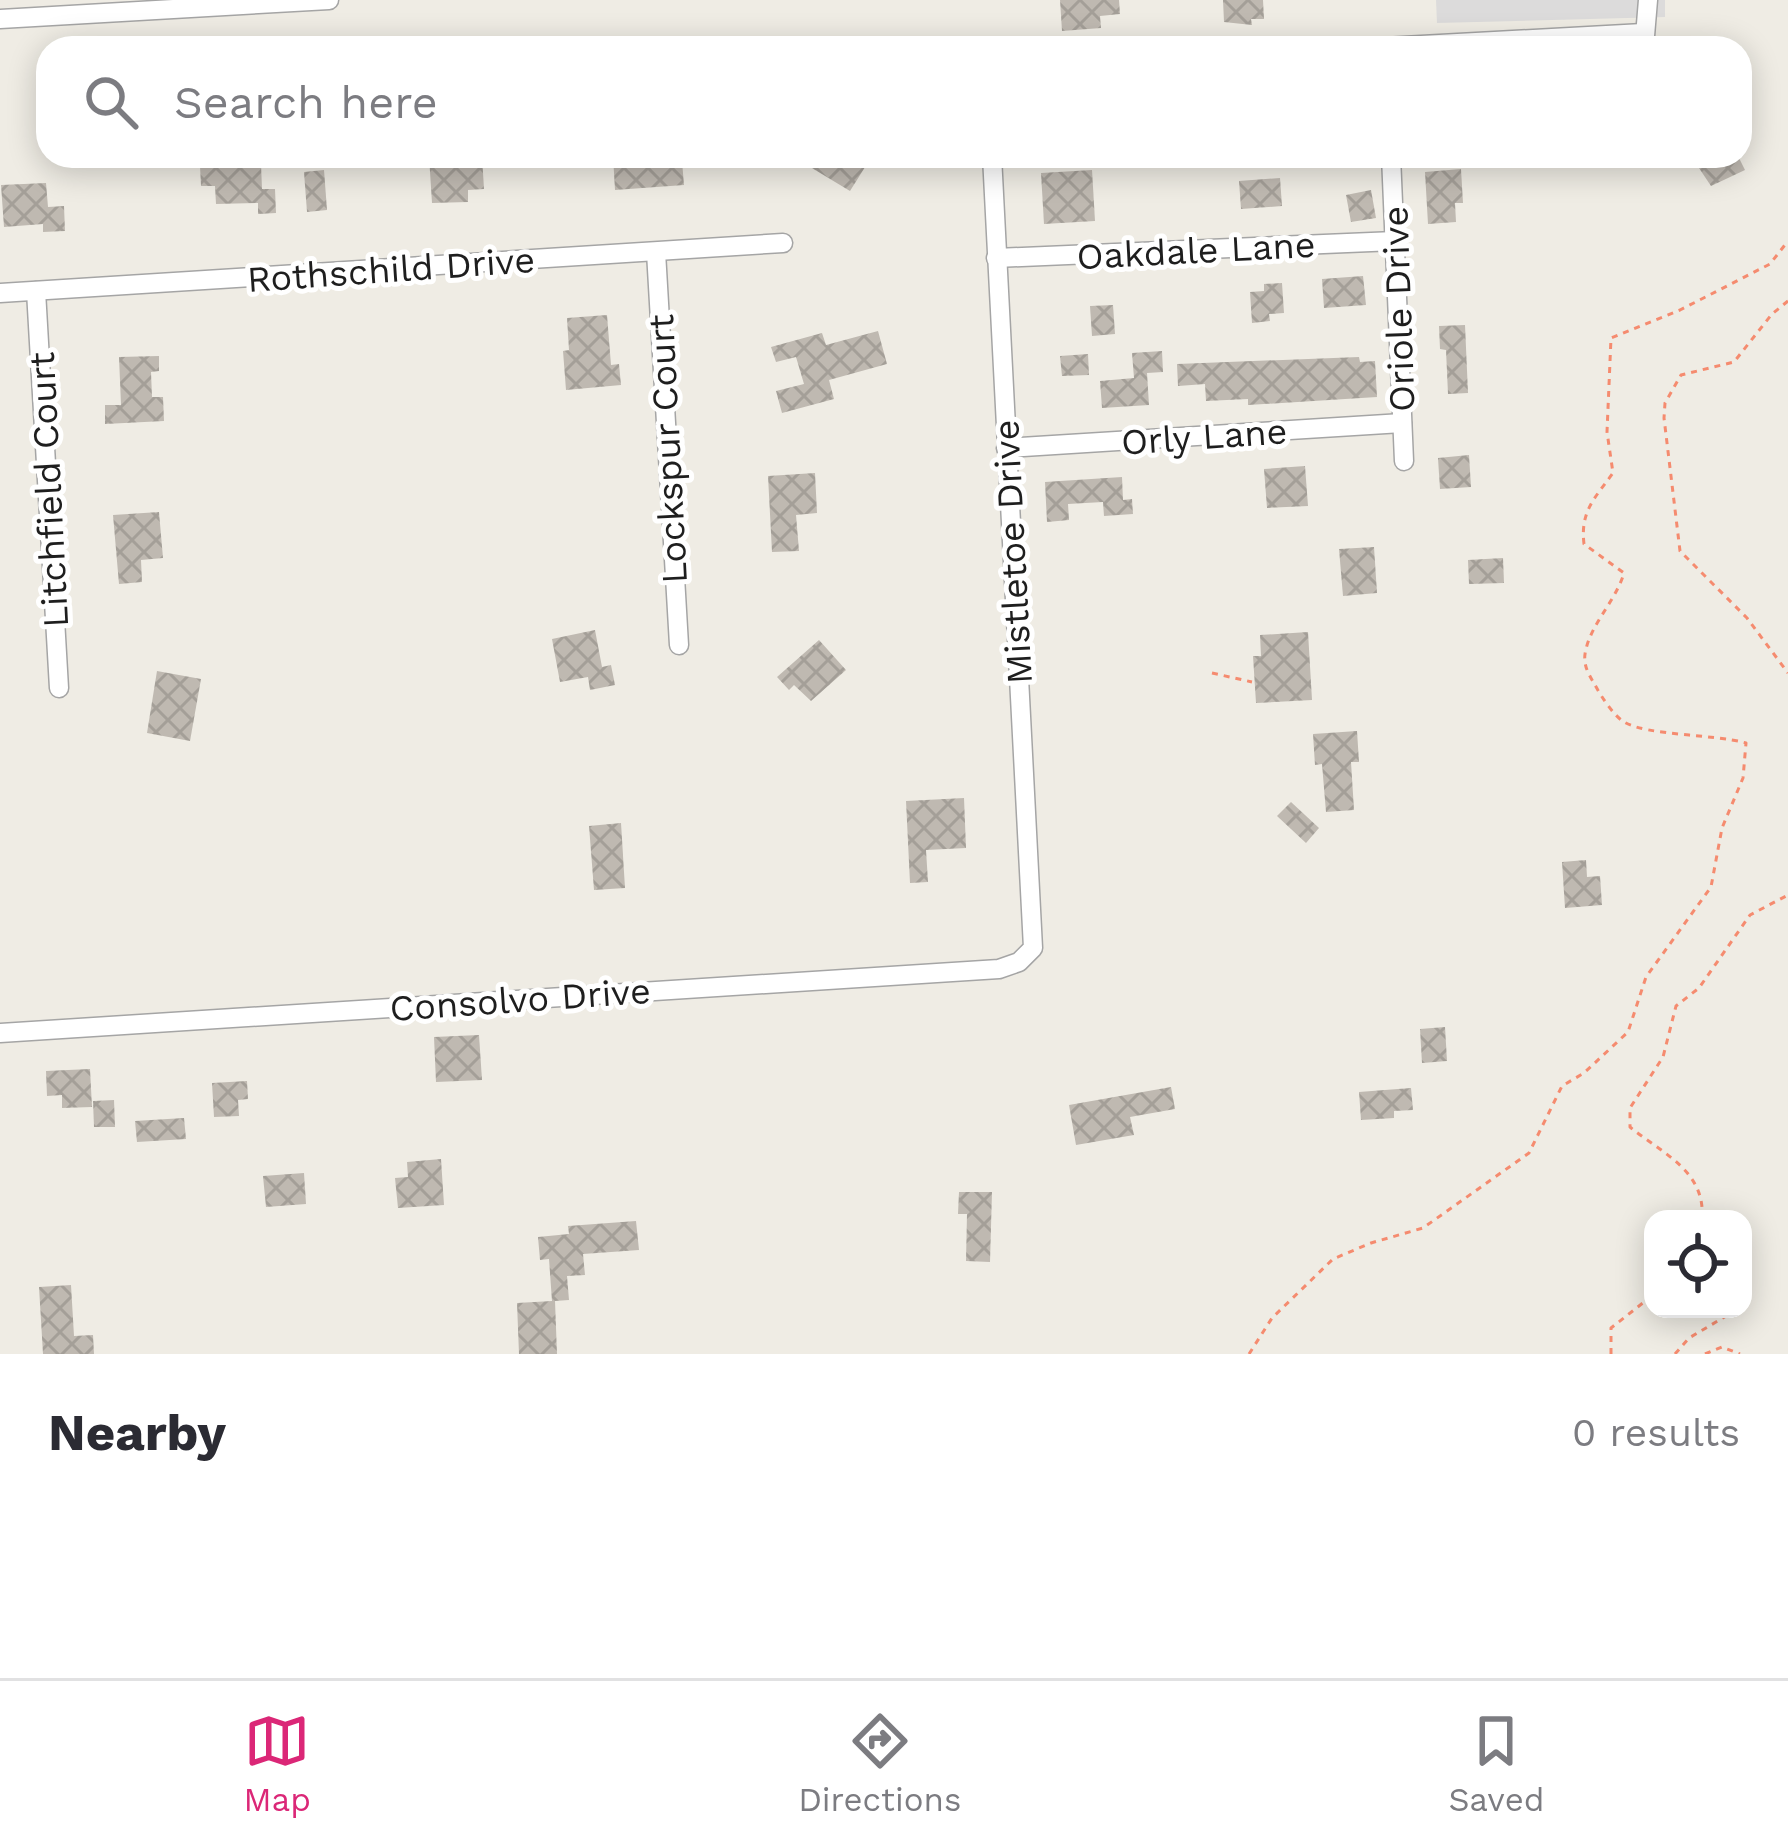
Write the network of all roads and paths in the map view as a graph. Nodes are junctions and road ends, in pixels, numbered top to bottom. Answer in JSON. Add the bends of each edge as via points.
{"nodes":[{"id":1,"x":329,"y":0,"type":"edge"},
{"id":2,"x":1648,"y":0,"type":"edge"},
{"id":3,"x":228,"y":3,"type":"edge"},
{"id":4,"x":0,"y":19,"type":"edge"},
{"id":5,"x":1644,"y":36,"type":"edge"},
{"id":6,"x":992,"y":168,"type":"edge"},
{"id":7,"x":1392,"y":168,"type":"edge"},
{"id":8,"x":1395,"y":241,"type":"junction"},
{"id":9,"x":1788,"y":241,"type":"edge"},
{"id":10,"x":783,"y":243,"type":"dead end"},
{"id":11,"x":656,"y":252,"type":"junction"},
{"id":12,"x":996,"y":259,"type":"junction"},
{"id":13,"x":36,"y":291,"type":"junction"},
{"id":14,"x":0,"y":293,"type":"edge"},
{"id":15,"x":1788,"y":301,"type":"edge"},
{"id":16,"x":1402,"y":423,"type":"junction"},
{"id":17,"x":1006,"y":448,"type":"junction"},
{"id":18,"x":1404,"y":461,"type":"dead end"},
{"id":19,"x":679,"y":645,"type":"dead end"},
{"id":20,"x":1212,"y":673,"type":"dead end"},
{"id":21,"x":1788,"y":674,"type":"edge"},
{"id":22,"x":1252,"y":682,"type":"dead end"},
{"id":23,"x":59,"y":688,"type":"dead end"},
{"id":24,"x":1788,"y":895,"type":"edge"},
{"id":25,"x":1033,"y":948,"type":"joint"},
{"id":26,"x":0,"y":1033,"type":"edge"},
{"id":27,"x":1703,"y":1210,"type":"edge"},
{"id":28,"x":1644,"y":1302,"type":"edge"},
{"id":29,"x":1723,"y":1318,"type":"edge"},
{"id":30,"x":1250,"y":1354,"type":"edge"},
{"id":31,"x":1611,"y":1354,"type":"edge"},
{"id":32,"x":1675,"y":1354,"type":"edge"},
{"id":33,"x":1705,"y":1354,"type":"edge"},
{"id":34,"x":1740,"y":1354,"type":"edge"}],
"edges":[{"from":1,"to":3,"type":"street"},
{"from":2,"to":5,"type":"street"},
{"from":3,"to":4,"type":"street"},
{"from":6,"to":12,"type":"street","name":"Mistletoe Drive"},
{"from":7,"to":8,"type":"street","name":"Oriole Drive"},
{"from":8,"to":12,"type":"street","name":"Oakdale Lane"},
{"from":8,"to":16,"type":"street","name":"Oriole Drive"},
{"from":9,"to":30,"type":"path","via":[[1770,264],[1611,338],[1606,432],[1613,473],[1585,509],[1582,528],[1584,544],[1624,573],[1586,647],[1585,666],[1600,694],[1624,722],[1746,743],[1711,887],[1646,977],[1628,1032],[1562,1086],[1529,1153],[1424,1228],[1334,1259],[1272,1318]]},
{"from":10,"to":11,"type":"street","name":"Rothschild Drive"},
{"from":11,"to":13,"type":"street","name":"Rothschild Drive"},
{"from":11,"to":19,"type":"street","name":"Lockspur Court"},
{"from":12,"to":17,"type":"street","name":"Mistletoe Drive"},
{"from":13,"to":14,"type":"street","name":"Rothschild Drive"},
{"from":13,"to":23,"type":"street","name":"Litchfield Court"},
{"from":15,"to":21,"type":"path","via":[[1734,362],[1681,375],[1664,418],[1680,550]]},
{"from":16,"to":17,"type":"street","name":"Orly Lane"},
{"from":16,"to":18,"type":"street","name":"Oriole Drive"},
{"from":17,"to":25,"type":"street","name":"Mistletoe Drive"},
{"from":20,"to":22,"type":"path"},
{"from":24,"to":27,"type":"path","via":[[1750,915],[1699,988],[1676,1006],[1663,1058],[1630,1108],[1630,1127],[1682,1164]]},
{"from":25,"to":26,"type":"street","name":"Consolvo Drive","via":[[999,968]]},
{"from":28,"to":31,"type":"path","via":[[1611,1328]]},
{"from":29,"to":32,"type":"path"},
{"from":33,"to":34,"type":"path","via":[[1722,1346]]}]}
